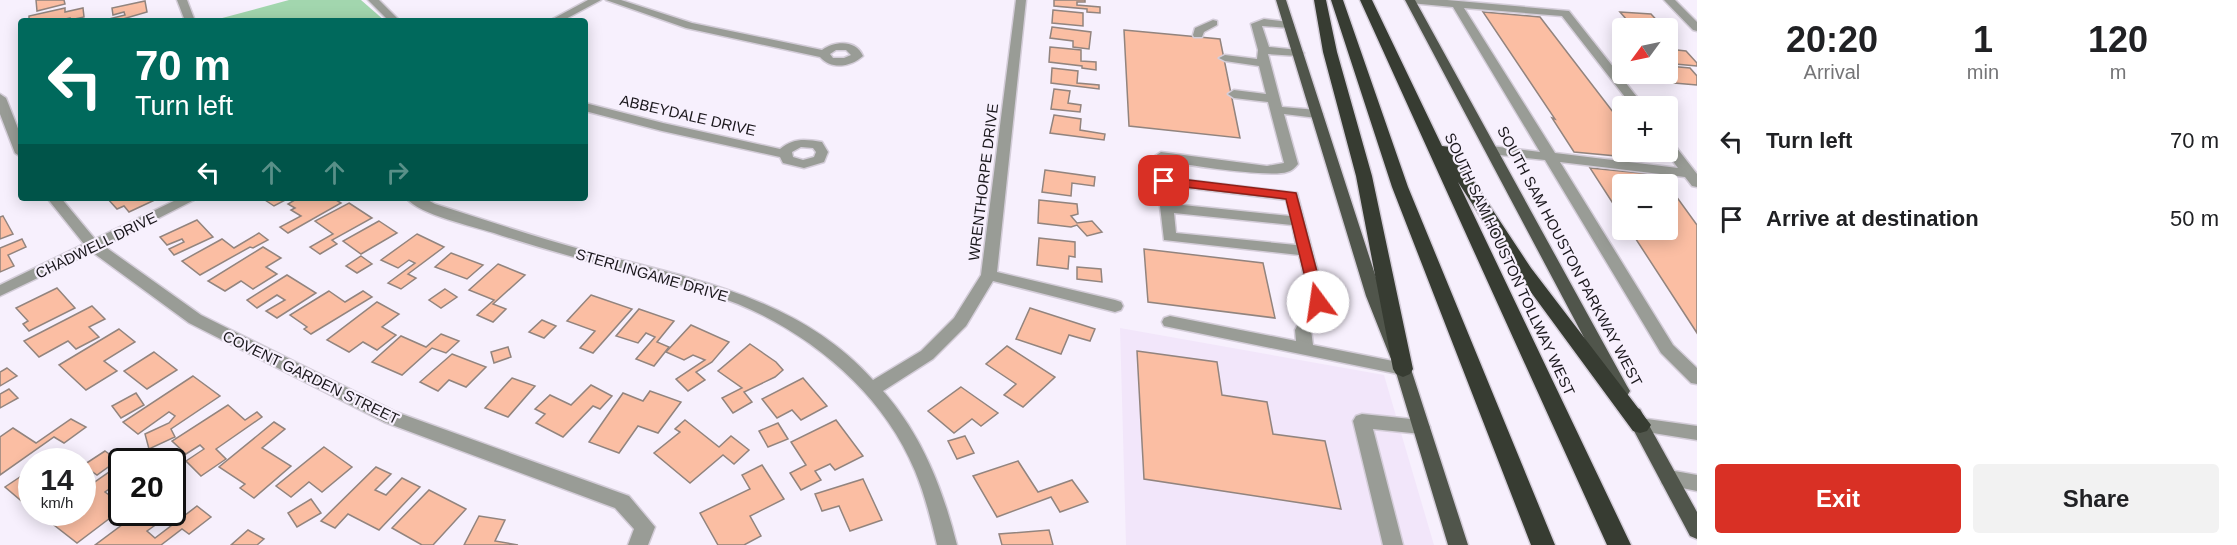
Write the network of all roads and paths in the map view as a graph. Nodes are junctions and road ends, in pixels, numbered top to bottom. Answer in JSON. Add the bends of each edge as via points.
{"nodes":[{"id":1,"x":182,"y":0,"type":"edge"},
{"id":2,"x":373,"y":0,"type":"edge"},
{"id":3,"x":596,"y":0,"type":"edge"},
{"id":4,"x":611,"y":0,"type":"edge"},
{"id":5,"x":1021,"y":0,"type":"edge"},
{"id":6,"x":1281,"y":0,"type":"edge"},
{"id":7,"x":1320,"y":0,"type":"edge"},
{"id":8,"x":1337,"y":0,"type":"edge"},
{"id":9,"x":1366,"y":0,"type":"edge"},
{"id":10,"x":1410,"y":0,"type":"edge"},
{"id":11,"x":1669,"y":0,"type":"edge"},
{"id":12,"x":1457,"y":4,"type":"junction"},
{"id":13,"x":1685,"y":16,"type":"junction"},
{"id":14,"x":1697,"y":17,"type":"edge"},
{"id":15,"x":189,"y":18,"type":"edge"},
{"id":16,"x":392,"y":18,"type":"edge"},
{"id":17,"x":560,"y":18,"type":"edge"},
{"id":18,"x":1214,"y":23,"type":"dead end"},
{"id":19,"x":1289,"y":25,"type":"junction"},
{"id":20,"x":1697,"y":28,"type":"edge"},
{"id":21,"x":1198,"y":34,"type":"dead end"},
{"id":22,"x":1298,"y":53,"type":"junction"},
{"id":23,"x":824,"y":54,"type":"dead end"},
{"id":24,"x":1264,"y":56,"type":"junction"},
{"id":25,"x":1225,"y":58,"type":"dead end"},
{"id":26,"x":1402,"y":78,"type":"junction"},
{"id":27,"x":1233,"y":94,"type":"dead end"},
{"id":28,"x":1630,"y":96,"type":"edge"},
{"id":29,"x":0,"y":98,"type":"edge"},
{"id":30,"x":1275,"y":105,"type":"junction"},
{"id":31,"x":588,"y":108,"type":"edge"},
{"id":32,"x":1317,"y":114,"type":"junction"},
{"id":33,"x":18,"y":145,"type":"edge"},
{"id":34,"x":1491,"y":150,"type":"junction"},
{"id":35,"x":785,"y":154,"type":"dead end"},
{"id":36,"x":1161,"y":156,"type":"dead end"},
{"id":37,"x":1550,"y":157,"type":"junction"},
{"id":38,"x":1678,"y":159,"type":"edge"},
{"id":39,"x":1693,"y":178,"type":"edge"},
{"id":40,"x":56,"y":201,"type":"edge"},
{"id":41,"x":185,"y":201,"type":"edge"},
{"id":42,"x":419,"y":201,"type":"edge"},
{"id":43,"x":1167,"y":208,"type":"junction"},
{"id":44,"x":1298,"y":221,"type":"junction"},
{"id":45,"x":93,"y":246,"type":"junction"},
{"id":46,"x":1305,"y":251,"type":"junction"},
{"id":47,"x":989,"y":275,"type":"junction"},
{"id":48,"x":0,"y":291,"type":"edge"},
{"id":49,"x":1115,"y":306,"type":"dead end"},
{"id":50,"x":1170,"y":322,"type":"dead end"},
{"id":51,"x":1305,"y":349,"type":"junction"},
{"id":52,"x":1403,"y":369,"type":"junction"},
{"id":53,"x":1697,"y":378,"type":"edge"},
{"id":54,"x":872,"y":389,"type":"junction"},
{"id":55,"x":1640,"y":425,"type":"junction"},
{"id":56,"x":1421,"y":427,"type":"junction"},
{"id":57,"x":1697,"y":433,"type":"edge"},
{"id":58,"x":1669,"y":478,"type":"junction"},
{"id":59,"x":1697,"y":483,"type":"edge"},
{"id":60,"x":1697,"y":530,"type":"edge"},
{"id":61,"x":638,"y":545,"type":"edge"},
{"id":62,"x":947,"y":545,"type":"edge"},
{"id":63,"x":1393,"y":545,"type":"edge"},
{"id":64,"x":1458,"y":545,"type":"edge"},
{"id":65,"x":1543,"y":545,"type":"edge"},
{"id":66,"x":1619,"y":545,"type":"edge"}],
"edges":[{"from":1,"to":15,"type":"street"},
{"from":2,"to":16,"type":"street"},
{"from":3,"to":17,"type":"street"},
{"from":4,"to":23,"type":"street","via":[[690,26]]},
{"from":5,"to":47,"type":"street","name":"WRENTHORPE DRIVE"},
{"from":6,"to":19,"type":"main road"},
{"from":7,"to":52,"type":"highway","via":[[1364,176]]},
{"from":8,"to":65,"type":"highway","via":[[1401,187]]},
{"from":9,"to":26,"type":"highway","name":"SOUTH SAM HOUSTON TOLLWAY WEST"},
{"from":10,"to":12,"type":"street"},
{"from":10,"to":34,"type":"main road","name":"SOUTH SAM HOUSTON PARKWAY WEST"},
{"from":11,"to":13,"type":"street"},
{"from":12,"to":28,"type":"street","via":[[1565,13]]},
{"from":12,"to":37,"type":"street"},
{"from":13,"to":14,"type":"street"},
{"from":13,"to":20,"type":"street"},
{"from":18,"to":21,"type":"street"},
{"from":19,"to":22,"type":"main road"},
{"from":19,"to":24,"type":"street","via":[[1256,24]]},
{"from":22,"to":24,"type":"street"},
{"from":22,"to":32,"type":"main road"},
{"from":24,"to":25,"type":"street"},
{"from":24,"to":30,"type":"street"},
{"from":26,"to":55,"type":"highway","via":[[1525,272]]},
{"from":26,"to":66,"type":"highway","name":"SOUTH SAM HOUSTON TOLLWAY WEST"},
{"from":27,"to":30,"type":"street"},
{"from":29,"to":33,"type":"street"},
{"from":30,"to":32,"type":"street"},
{"from":30,"to":36,"type":"street","via":[[1291,164],[1284,169]]},
{"from":31,"to":35,"type":"street","name":"ABBEYDALE DRIVE"},
{"from":32,"to":52,"type":"main road","via":[[1374,296]]},
{"from":34,"to":37,"type":"street"},
{"from":34,"to":55,"type":"main road","name":"SOUTH SAM HOUSTON PARKWAY WEST"},
{"from":37,"to":39,"type":"street"},
{"from":37,"to":53,"type":"street","via":[[1667,349]]},
{"from":38,"to":39,"type":"street"},
{"from":40,"to":45,"type":"street","name":"COVENT GARDEN STREET"},
{"from":41,"to":45,"type":"street","name":"CHADWELL DRIVE"},
{"from":42,"to":54,"type":"street","name":"STERLINGAME DRIVE","via":[[544,244],[717,292],[764,310],[818,340]]},
{"from":43,"to":44,"type":"street"},
{"from":43,"to":44,"type":"street","via":[[1164,181],[1292,196]]},
{"from":43,"to":46,"type":"street","via":[[1169,237]]},
{"from":44,"to":46,"type":"street"},
{"from":45,"to":48,"type":"street","name":"CHADWELL DRIVE"},
{"from":45,"to":61,"type":"street","name":"COVENT GARDEN STREET","via":[[195,319],[390,417],[622,502],[645,527]]},
{"from":46,"to":51,"type":"street","via":[[1318,302],[1303,330]]},
{"from":47,"to":49,"type":"street"},
{"from":47,"to":54,"type":"street","name":"WRENTHORPE DRIVE","via":[[960,322],[927,355]]},
{"from":50,"to":51,"type":"street"},
{"from":51,"to":52,"type":"street"},
{"from":52,"to":56,"type":"main road"},
{"from":54,"to":62,"type":"street","name":"STERLINGAME DRIVE","via":[[912,442],[930,483]]},
{"from":55,"to":57,"type":"street"},
{"from":55,"to":58,"type":"main road","name":"SOUTH SAM HOUSTON PARKWAY WEST"},
{"from":56,"to":63,"type":"street","via":[[1362,421]]},
{"from":56,"to":64,"type":"main road"},
{"from":58,"to":59,"type":"street"},
{"from":58,"to":60,"type":"main road","name":"SOUTH SAM HOUSTON PARKWAY WEST"}]}
